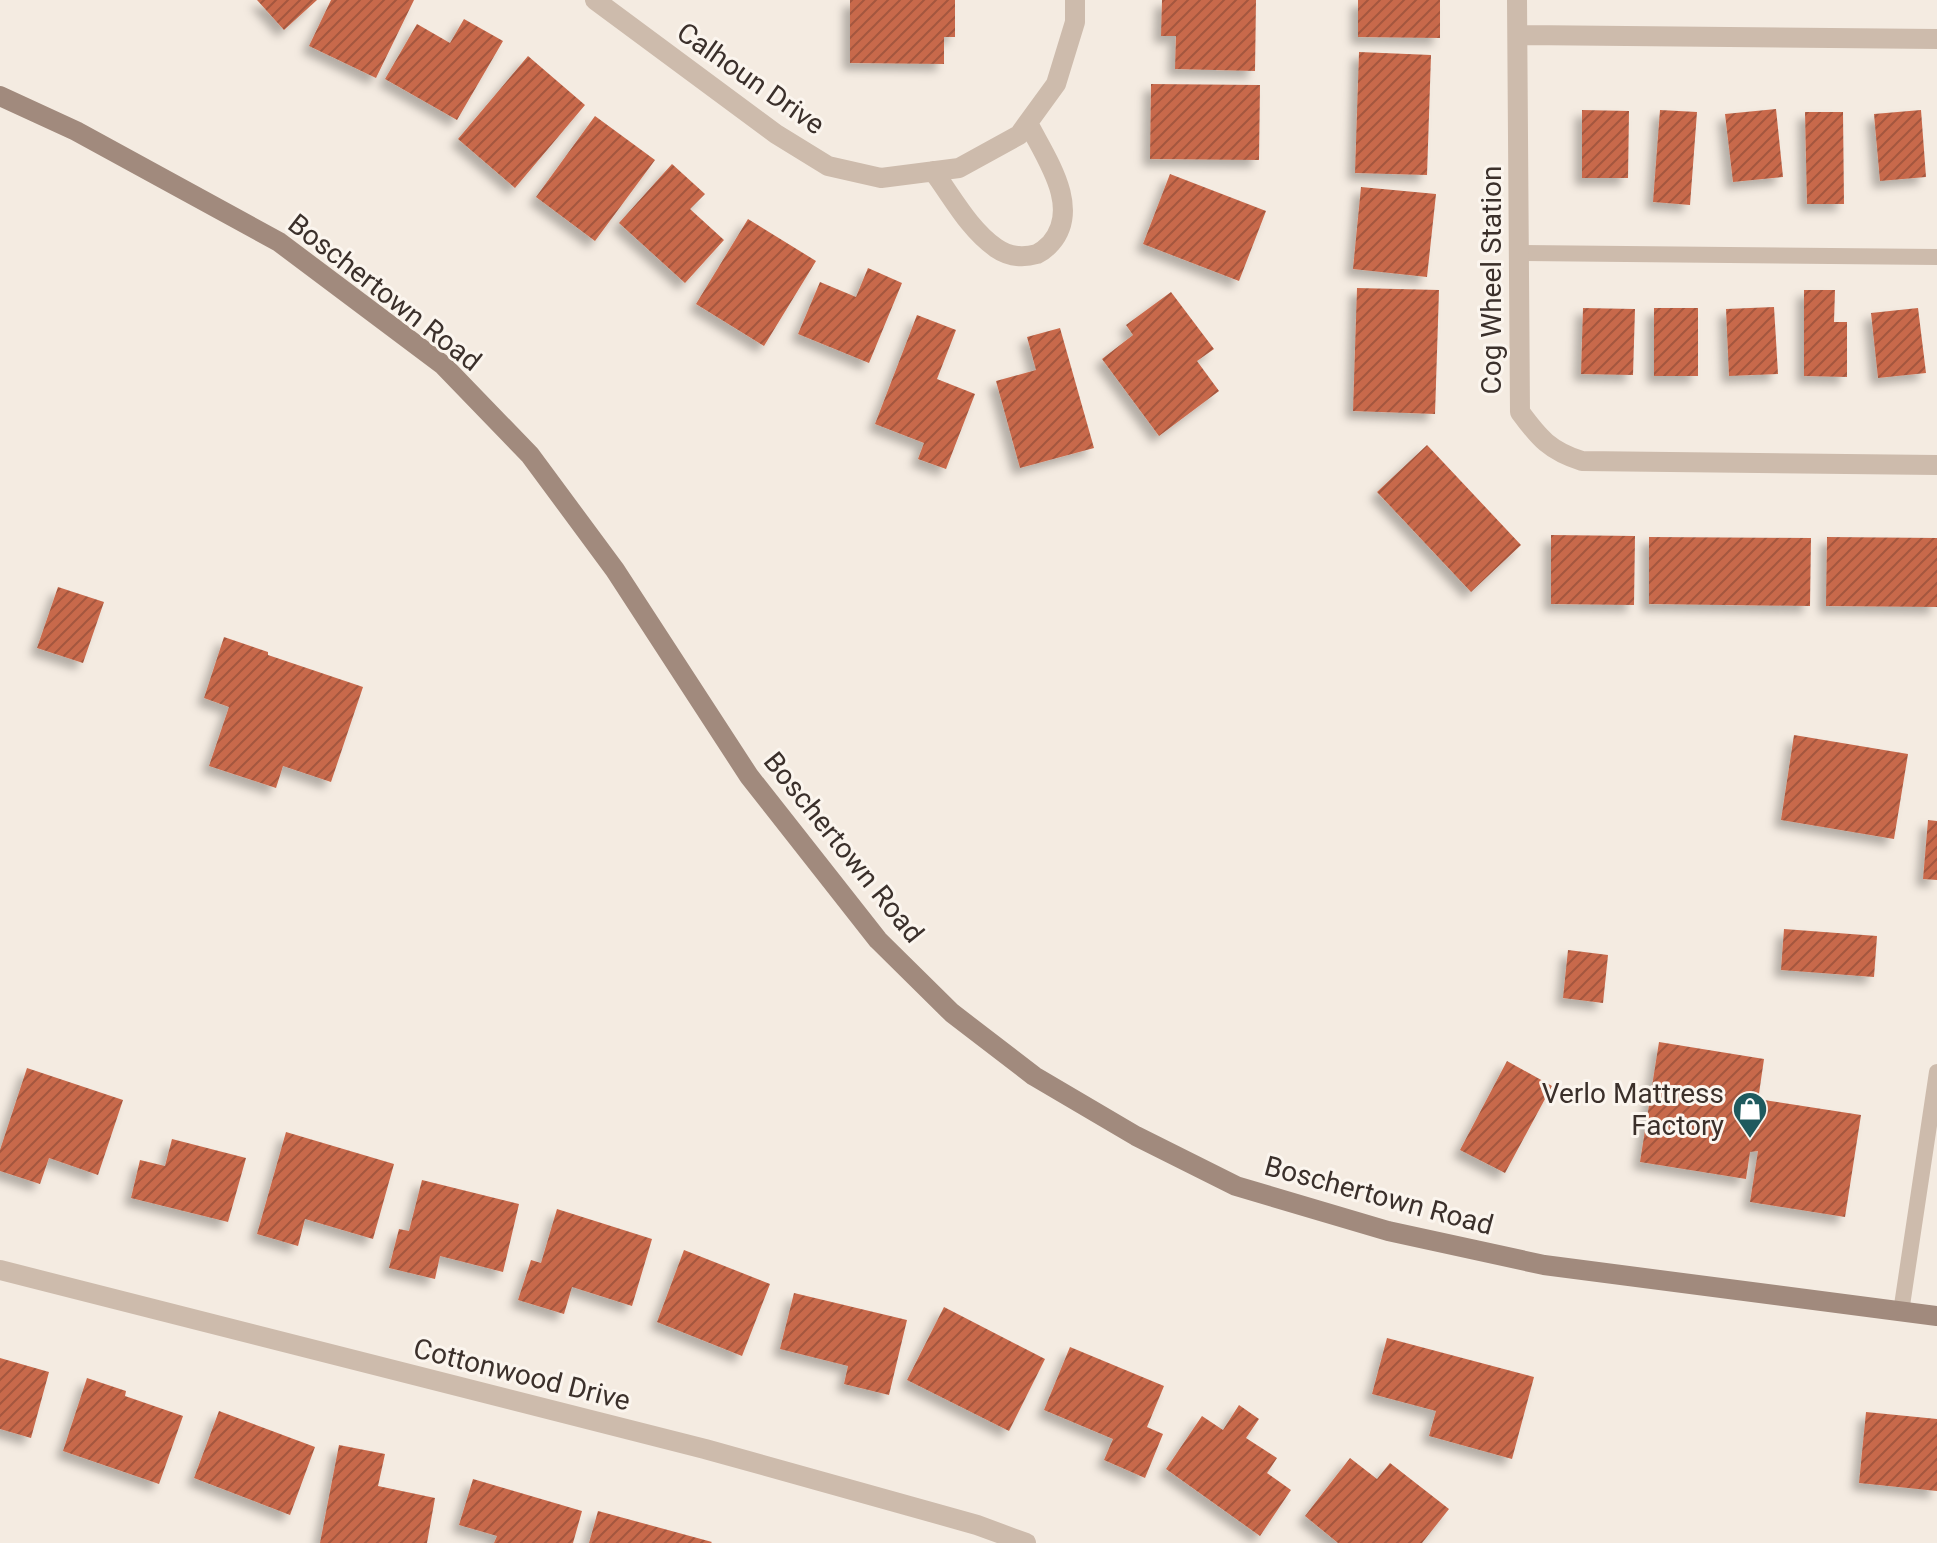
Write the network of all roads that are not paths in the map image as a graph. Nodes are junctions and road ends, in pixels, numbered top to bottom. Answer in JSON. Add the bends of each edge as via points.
{"nodes":[{"id":1,"x":595,"y":0,"type":"edge"},
{"id":2,"x":1075,"y":0,"type":"edge"},
{"id":3,"x":1517,"y":0,"type":"edge"},
{"id":4,"x":1518,"y":35,"type":"junction"},
{"id":5,"x":1937,"y":39,"type":"edge"},
{"id":6,"x":0,"y":96,"type":"edge"},
{"id":7,"x":1028,"y":123,"type":"junction"},
{"id":8,"x":933,"y":171,"type":"junction"},
{"id":9,"x":1519,"y":253,"type":"junction"},
{"id":10,"x":1937,"y":257,"type":"edge"},
{"id":11,"x":1937,"y":465,"type":"edge"},
{"id":12,"x":1937,"y":1072,"type":"edge"},
{"id":13,"x":0,"y":1270,"type":"edge"},
{"id":14,"x":1901,"y":1312,"type":"junction"},
{"id":15,"x":1937,"y":1316,"type":"edge"},
{"id":16,"x":1026,"y":1543,"type":"edge"}],
"edges":[{"from":1,"to":8,"type":"street","name":"Calhoun Drive","via":[[776,134],[828,166],[881,178]]},
{"from":2,"to":7,"type":"street","name":"Calhoun Drive","via":[[1075,22],[1056,84]]},
{"from":3,"to":4,"type":"street","name":"Cog Wheel Station"},
{"from":4,"to":5,"type":"street"},
{"from":4,"to":9,"type":"street","name":"Cog Wheel Station"},
{"from":6,"to":14,"type":"street","name":"Boschertown Road","via":[[76,131],[279,242],[443,365],[530,455],[615,570],[749,776],[878,940],[952,1013],[1034,1076],[1236,1186],[1388,1231],[1544,1265]]},
{"from":7,"to":8,"type":"street","name":"Calhoun Drive","via":[[1019,135],[959,168]]},
{"from":7,"to":8,"type":"street","via":[[1060,189],[1064,214],[1060,233],[1044,251],[1023,258],[999,250],[975,230]]},
{"from":9,"to":10,"type":"lane"},
{"from":9,"to":11,"type":"street","name":"Cog Wheel Station","via":[[1520,412],[1559,454],[1582,461]]},
{"from":12,"to":14,"type":"lane"},
{"from":13,"to":16,"type":"street","name":"Cottonwood Drive","via":[[720,1453]]},
{"from":14,"to":15,"type":"street","name":"Boschertown Road"}]}
